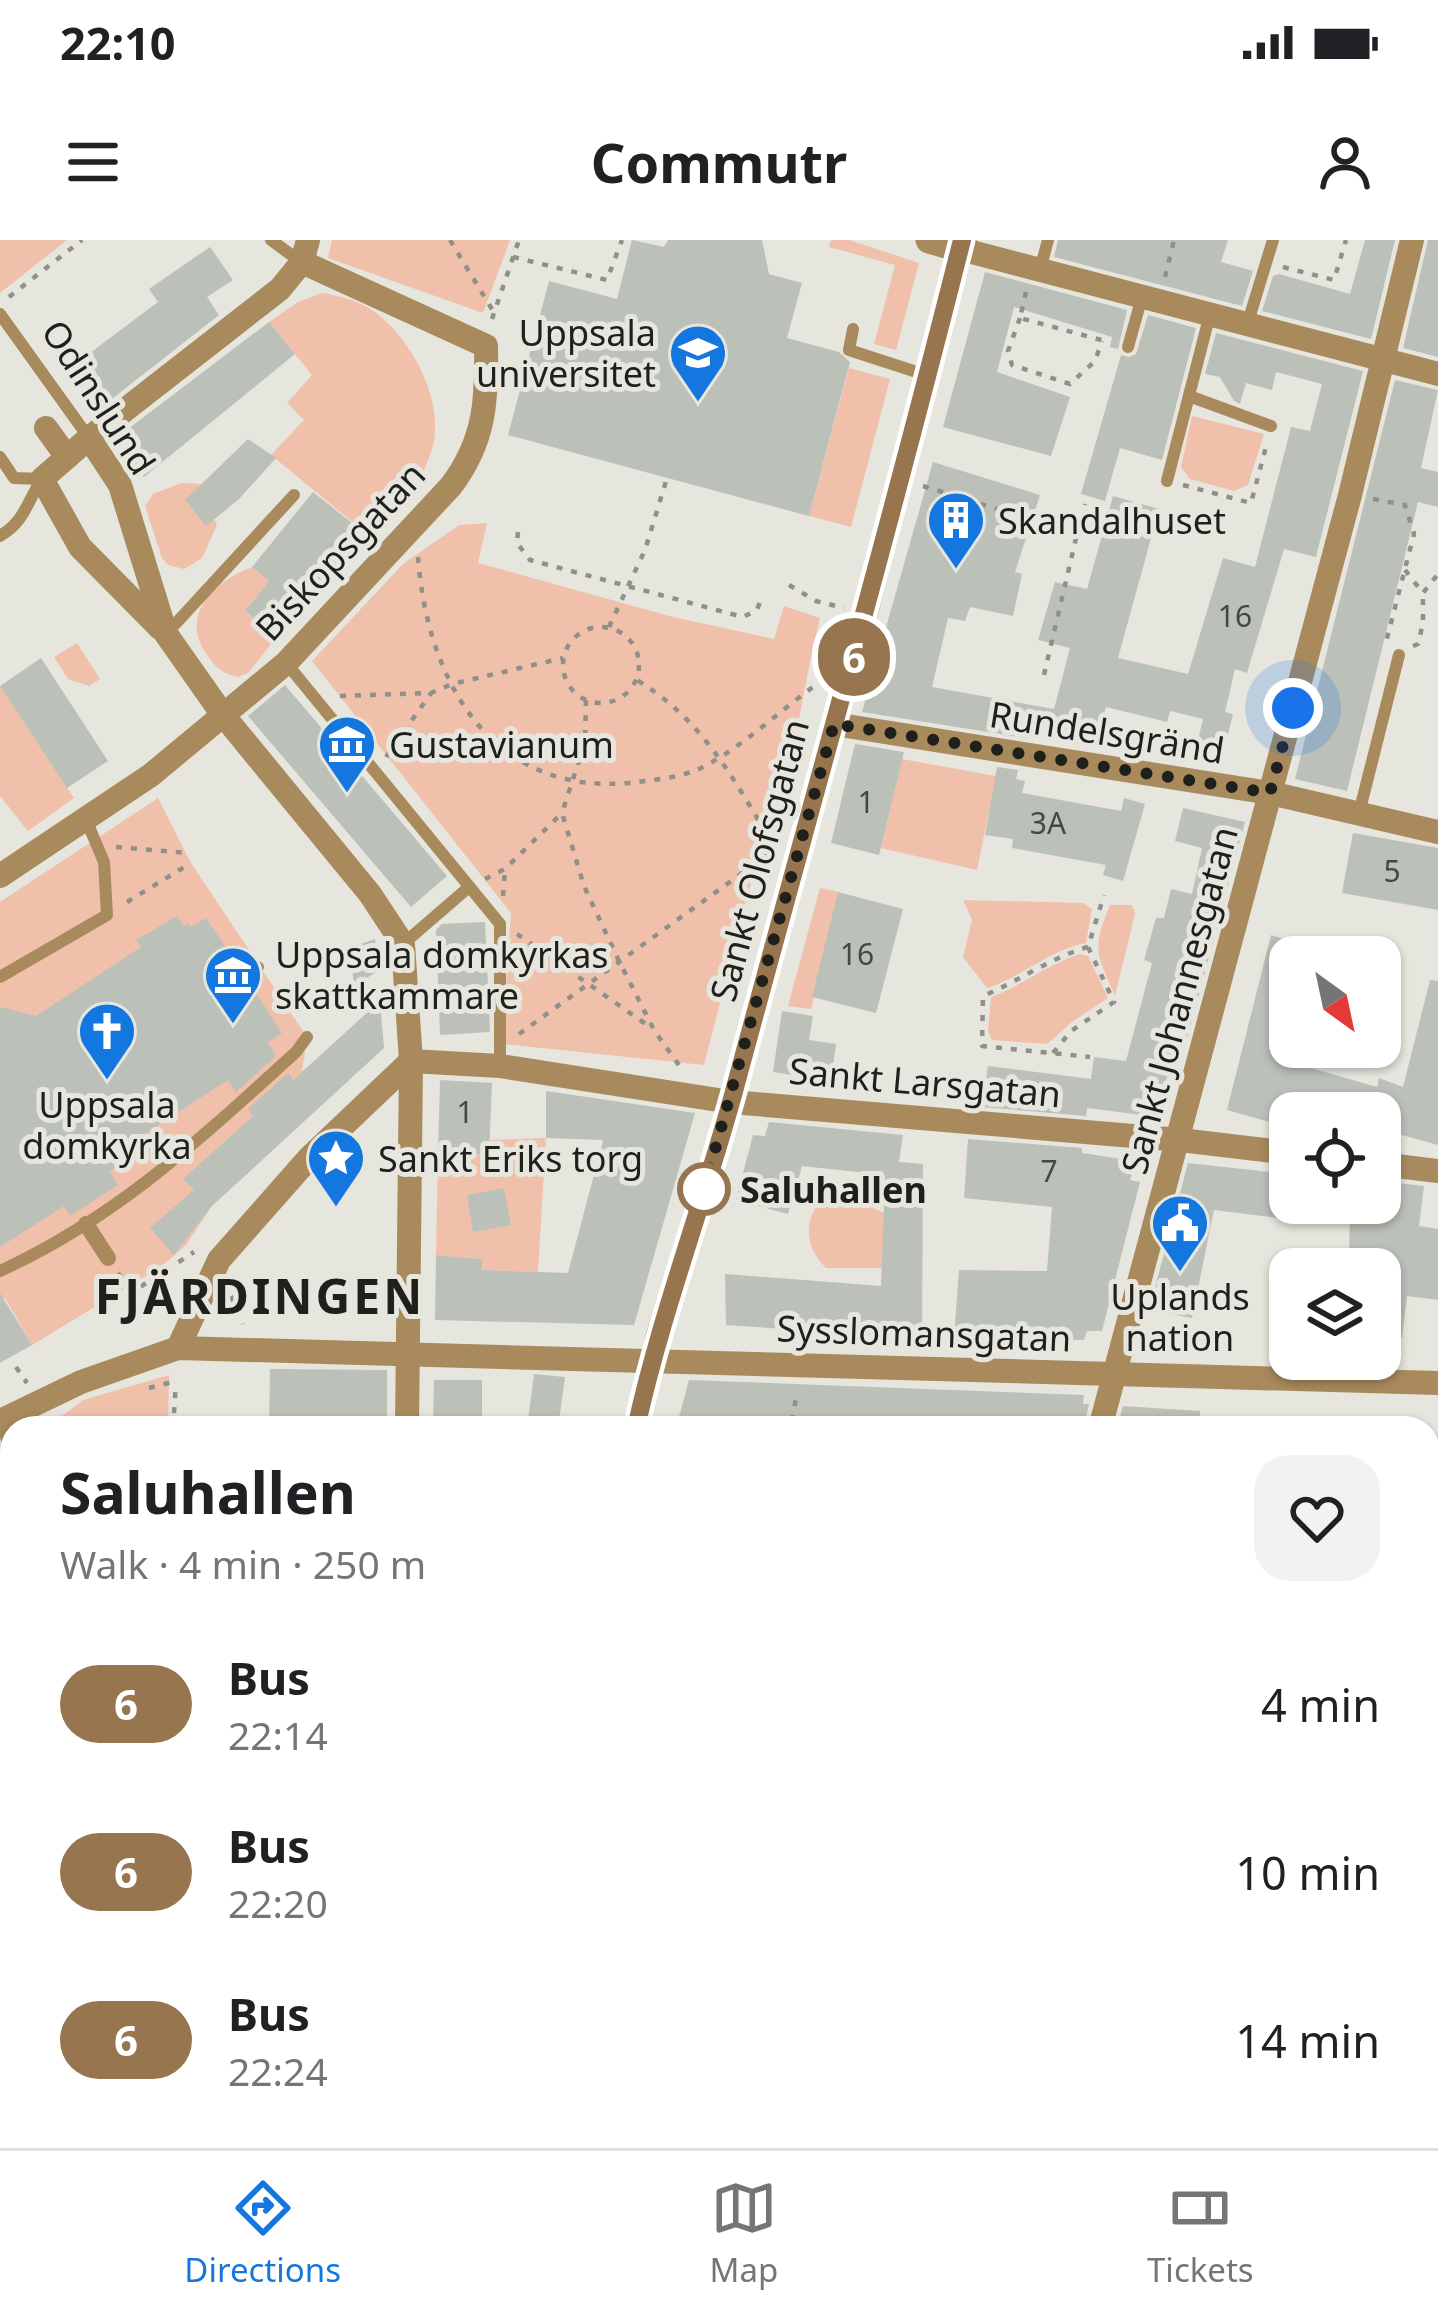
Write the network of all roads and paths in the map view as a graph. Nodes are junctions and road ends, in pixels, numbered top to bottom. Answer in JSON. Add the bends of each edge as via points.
{"nodes":[{"id":1,"x":82,"y":240,"type":"edge"},
{"id":2,"x":271,"y":240,"type":"edge"},
{"id":3,"x":450,"y":240,"type":"edge"},
{"id":4,"x":520,"y":240,"type":"edge"},
{"id":5,"x":622,"y":240,"type":"edge"},
{"id":6,"x":929,"y":240,"type":"edge"},
{"id":7,"x":1048,"y":240,"type":"edge"},
{"id":8,"x":1174,"y":240,"type":"edge"},
{"id":9,"x":1273,"y":240,"type":"edge"},
{"id":10,"x":1346,"y":240,"type":"edge"},
{"id":11,"x":1412,"y":240,"type":"edge"},
{"id":12,"x":961,"y":244,"type":"edge"},
{"id":13,"x":305,"y":251,"type":"edge"},
{"id":14,"x":513,"y":257,"type":"junction"},
{"id":15,"x":1266,"y":262,"type":"junction"},
{"id":16,"x":1036,"y":268,"type":"junction"},
{"id":17,"x":1151,"y":298,"type":"junction"},
{"id":18,"x":0,"y":304,"type":"edge"},
{"id":19,"x":494,"y":311,"type":"junction"},
{"id":20,"x":1210,"y":313,"type":"junction"},
{"id":21,"x":0,"y":314,"type":"edge"},
{"id":22,"x":1020,"y":318,"type":"junction"},
{"id":23,"x":1248,"y":322,"type":"junction"},
{"id":24,"x":854,"y":329,"type":"dead end"},
{"id":25,"x":1102,"y":340,"type":"junction"},
{"id":26,"x":486,"y":346,"type":"junction"},
{"id":27,"x":1128,"y":347,"type":"joint"},
{"id":28,"x":1383,"y":359,"type":"junction"},
{"id":29,"x":1438,"y":374,"type":"edge"},
{"id":30,"x":926,"y":375,"type":"junction"},
{"id":31,"x":1189,"y":396,"type":"junction"},
{"id":32,"x":1271,"y":426,"type":"joint"},
{"id":33,"x":46,"y":428,"type":"dead end"},
{"id":34,"x":89,"y":438,"type":"junction"},
{"id":35,"x":0,"y":457,"type":"edge"},
{"id":36,"x":68,"y":457,"type":"junction"},
{"id":37,"x":667,"y":478,"type":"dead end"},
{"id":38,"x":43,"y":479,"type":"junction"},
{"id":39,"x":900,"y":481,"type":"junction"},
{"id":40,"x":1167,"y":481,"type":"joint"},
{"id":41,"x":294,"y":495,"type":"dead end"},
{"id":42,"x":1085,"y":504,"type":"dead end"},
{"id":43,"x":1405,"y":505,"type":"dead end"},
{"id":44,"x":416,"y":522,"type":"junction"},
{"id":45,"x":518,"y":532,"type":"dead end"},
{"id":46,"x":1077,"y":534,"type":"junction"},
{"id":47,"x":0,"y":536,"type":"edge"},
{"id":48,"x":1405,"y":570,"type":"junction"},
{"id":49,"x":1438,"y":574,"type":"edge"},
{"id":50,"x":630,"y":585,"type":"junction"},
{"id":51,"x":789,"y":585,"type":"dead end"},
{"id":52,"x":1424,"y":593,"type":"junction"},
{"id":53,"x":761,"y":599,"type":"dead end"},
{"id":54,"x":866,"y":614,"type":"junction"},
{"id":55,"x":610,"y":627,"type":"junction"},
{"id":56,"x":166,"y":634,"type":"junction"},
{"id":57,"x":1399,"y":655,"type":"junction"},
{"id":58,"x":563,"y":658,"type":"junction"},
{"id":59,"x":286,"y":663,"type":"junction"},
{"id":60,"x":1043,"y":679,"type":"dead end"},
{"id":61,"x":637,"y":680,"type":"junction"},
{"id":62,"x":452,"y":684,"type":"junction"},
{"id":63,"x":813,"y":687,"type":"dead end"},
{"id":64,"x":431,"y":693,"type":"junction"},
{"id":65,"x":317,"y":698,"type":"junction"},
{"id":66,"x":586,"y":700,"type":"junction"},
{"id":67,"x":223,"y":715,"type":"junction"},
{"id":68,"x":834,"y":724,"type":"junction"},
{"id":69,"x":719,"y":757,"type":"junction"},
{"id":70,"x":376,"y":772,"type":"junction"},
{"id":71,"x":574,"y":783,"type":"junction"},
{"id":72,"x":1270,"y":793,"type":"junction"},
{"id":73,"x":562,"y":813,"type":"junction"},
{"id":74,"x":1358,"y":814,"type":"junction"},
{"id":75,"x":90,"y":829,"type":"dead end"},
{"id":76,"x":1438,"y":832,"type":"edge"},
{"id":77,"x":0,"y":843,"type":"edge"},
{"id":78,"x":99,"y":845,"type":"junction"},
{"id":79,"x":187,"y":853,"type":"dead end"},
{"id":80,"x":191,"y":862,"type":"dead end"},
{"id":81,"x":9,"y":870,"type":"edge"},
{"id":82,"x":469,"y":887,"type":"junction"},
{"id":83,"x":1104,"y":895,"type":"dead end"},
{"id":84,"x":107,"y":915,"type":"junction"},
{"id":85,"x":500,"y":924,"type":"junction"},
{"id":86,"x":404,"y":944,"type":"junction"},
{"id":87,"x":1088,"y":947,"type":"junction"},
{"id":88,"x":619,"y":961,"type":"junction"},
{"id":89,"x":258,"y":967,"type":"dead end"},
{"id":90,"x":0,"y":977,"type":"edge"},
{"id":91,"x":239,"y":979,"type":"dead end"},
{"id":92,"x":590,"y":983,"type":"junction"},
{"id":93,"x":1125,"y":995,"type":"dead end"},
{"id":94,"x":1114,"y":1002,"type":"junction"},
{"id":95,"x":654,"y":1030,"type":"junction"},
{"id":96,"x":307,"y":1037,"type":"dead end"},
{"id":97,"x":1053,"y":1053,"type":"junction"},
{"id":98,"x":499,"y":1057,"type":"junction"},
{"id":99,"x":1090,"y":1058,"type":"dead end"},
{"id":100,"x":411,"y":1061,"type":"junction"},
{"id":101,"x":681,"y":1068,"type":"dead end"},
{"id":102,"x":731,"y":1102,"type":"junction"},
{"id":103,"x":1180,"y":1140,"type":"junction"},
{"id":104,"x":1269,"y":1151,"type":"edge"},
{"id":105,"x":1401,"y":1167,"type":"edge"},
{"id":106,"x":1438,"y":1171,"type":"edge"},
{"id":107,"x":86,"y":1224,"type":"junction"},
{"id":108,"x":108,"y":1258,"type":"dead end"},
{"id":109,"x":214,"y":1268,"type":"junction"},
{"id":110,"x":0,"y":1271,"type":"edge"},
{"id":111,"x":103,"y":1311,"type":"dead end"},
{"id":112,"x":178,"y":1348,"type":"junction"},
{"id":113,"x":247,"y":1349,"type":"junction"},
{"id":114,"x":408,"y":1357,"type":"junction"},
{"id":115,"x":651,"y":1361,"type":"junction"},
{"id":116,"x":16,"y":1367,"type":"dead end"},
{"id":117,"x":1116,"y":1375,"type":"junction"},
{"id":118,"x":1438,"y":1383,"type":"edge"},
{"id":119,"x":799,"y":1384,"type":"dead end"},
{"id":120,"x":30,"y":1388,"type":"dead end"},
{"id":121,"x":9,"y":1416,"type":"edge"},
{"id":122,"x":174,"y":1416,"type":"edge"},
{"id":123,"x":407,"y":1416,"type":"edge"},
{"id":124,"x":639,"y":1416,"type":"edge"},
{"id":125,"x":793,"y":1416,"type":"edge"},
{"id":126,"x":1104,"y":1416,"type":"edge"}],
"edges":[{"from":1,"to":18,"type":"path"},
{"from":2,"to":13,"type":"lane"},
{"from":3,"to":19,"type":"path"},
{"from":4,"to":14,"type":"path"},
{"from":5,"to":14,"type":"path","via":[[607,280]]},
{"from":6,"to":12,"type":"street"},
{"from":7,"to":16,"type":"lane"},
{"from":8,"to":17,"type":"path"},
{"from":9,"to":15,"type":"lane"},
{"from":10,"to":15,"type":"path","via":[[1334,280]]},
{"from":11,"to":28,"type":"street","name":"Sankt Johannesgatan"},
{"from":12,"to":16,"type":"street"},
{"from":12,"to":30,"type":"street","name":"Sankt Olofsgatan"},
{"from":13,"to":26,"type":"street"},
{"from":13,"to":34,"type":"street","via":[[280,289]]},
{"from":14,"to":19,"type":"path"},
{"from":15,"to":23,"type":"lane"},
{"from":16,"to":17,"type":"street"},
{"from":16,"to":22,"type":"path"},
{"from":17,"to":20,"type":"street"},
{"from":17,"to":27,"type":"lane"},
{"from":19,"to":26,"type":"path"},
{"from":20,"to":23,"type":"street"},
{"from":20,"to":31,"type":"lane"},
{"from":21,"to":34,"type":"lane","name":"Odinslund"},
{"from":22,"to":25,"type":"path"},
{"from":22,"to":25,"type":"path","via":[[1008,351],[1012,365],[1070,384],[1096,361]]},
{"from":23,"to":28,"type":"street"},
{"from":24,"to":30,"type":"lane","via":[[849,350]]},
{"from":25,"to":27,"type":"path"},
{"from":26,"to":44,"type":"street","name":"Biskopsgatan","via":[[487,398],[472,458]]},
{"from":28,"to":29,"type":"street"},
{"from":28,"to":72,"type":"street","name":"Sankt Johannesgatan"},
{"from":30,"to":39,"type":"street","name":"Sankt Olofsgatan"},
{"from":31,"to":32,"type":"lane"},
{"from":31,"to":40,"type":"lane"},
{"from":32,"to":40,"type":"path","via":[[1251,503]]},
{"from":33,"to":36,"type":"street"},
{"from":34,"to":36,"type":"street"},
{"from":34,"to":56,"type":"street","name":"Odinslund","via":[[120,485]]},
{"from":35,"to":38,"type":"lane","via":[[14,478]]},
{"from":36,"to":38,"type":"street"},
{"from":37,"to":50,"type":"path"},
{"from":38,"to":47,"type":"lane","via":[[22,520]]},
{"from":38,"to":56,"type":"street","via":[[80,547]]},
{"from":39,"to":46,"type":"path"},
{"from":39,"to":54,"type":"street","name":"Sankt Olofsgatan"},
{"from":41,"to":56,"type":"lane"},
{"from":42,"to":46,"type":"path"},
{"from":43,"to":48,"type":"path","via":[[1414,534]]},
{"from":44,"to":59,"type":"street","name":"Biskopsgatan"},
{"from":44,"to":62,"type":"path","via":[[421,599]]},
{"from":45,"to":50,"type":"path","via":[[530,560]]},
{"from":46,"to":60,"type":"path"},
{"from":48,"to":52,"type":"path"},
{"from":48,"to":57,"type":"path","via":[[1386,644]]},
{"from":49,"to":52,"type":"path"},
{"from":50,"to":53,"type":"path","via":[[743,617]]},
{"from":50,"to":55,"type":"path"},
{"from":51,"to":54,"type":"path"},
{"from":52,"to":57,"type":"path","via":[[1418,644]]},
{"from":54,"to":68,"type":"street","name":"Sankt Olofsgatan"},
{"from":55,"to":58,"type":"path","via":[[577,634]]},
{"from":55,"to":61,"type":"path","via":[[637,651]]},
{"from":56,"to":67,"type":"street","name":"Odinslund"},
{"from":57,"to":74,"type":"lane"},
{"from":58,"to":62,"type":"path"},
{"from":58,"to":66,"type":"path","via":[[566,681]]},
{"from":59,"to":65,"type":"lane"},
{"from":59,"to":67,"type":"street","name":"Biskopsgatan"},
{"from":61,"to":66,"type":"path","via":[[617,700]]},
{"from":61,"to":69,"type":"path","via":[[680,711]]},
{"from":62,"to":64,"type":"path"},
{"from":62,"to":71,"type":"path","via":[[483,731],[530,767]]},
{"from":63,"to":69,"type":"path"},
{"from":64,"to":65,"type":"path"},
{"from":64,"to":70,"type":"path"},
{"from":65,"to":70,"type":"lane"},
{"from":66,"to":71,"type":"path"},
{"from":67,"to":81,"type":"street","name":"Biskopsgatan","via":[[151,775]]},
{"from":67,"to":86,"type":"street","name":"Odinslund"},
{"from":68,"to":72,"type":"street","name":"Rundelsgränd"},
{"from":68,"to":102,"type":"street","name":"Sankt Olofsgatan"},
{"from":69,"to":71,"type":"path","via":[[653,780]]},
{"from":69,"to":88,"type":"path","via":[[768,835],[770,853]]},
{"from":70,"to":82,"type":"lane"},
{"from":71,"to":73,"type":"path"},
{"from":72,"to":74,"type":"street","name":"Rundelsgränd"},
{"from":72,"to":103,"type":"street","name":"Sankt Johannesgatan"},
{"from":73,"to":82,"type":"path","via":[[506,869]]},
{"from":73,"to":88,"type":"path"},
{"from":74,"to":76,"type":"street","name":"Rundelsgränd"},
{"from":75,"to":78,"type":"lane"},
{"from":77,"to":81,"type":"street"},
{"from":78,"to":79,"type":"path"},
{"from":78,"to":84,"type":"lane"},
{"from":80,"to":84,"type":"path"},
{"from":82,"to":85,"type":"lane"},
{"from":82,"to":86,"type":"lane"},
{"from":83,"to":87,"type":"path"},
{"from":84,"to":90,"type":"lane"},
{"from":85,"to":92,"type":"path"},
{"from":85,"to":98,"type":"lane"},
{"from":86,"to":100,"type":"street"},
{"from":87,"to":94,"type":"path"},
{"from":87,"to":97,"type":"path","via":[[982,996],[982,1046]]},
{"from":88,"to":92,"type":"path"},
{"from":88,"to":95,"type":"path"},
{"from":89,"to":91,"type":"lane"},
{"from":92,"to":95,"type":"path"},
{"from":92,"to":98,"type":"path"},
{"from":93,"to":94,"type":"path"},
{"from":94,"to":97,"type":"path"},
{"from":95,"to":101,"type":"path"},
{"from":96,"to":107,"type":"lane","via":[[164,1172]]},
{"from":97,"to":99,"type":"path"},
{"from":98,"to":100,"type":"street","name":"Sankt Larsgatan"},
{"from":98,"to":102,"type":"street","name":"Sankt Larsgatan"},
{"from":100,"to":109,"type":"street","via":[[309,1158]]},
{"from":100,"to":114,"type":"street"},
{"from":102,"to":103,"type":"street","name":"Sankt Larsgatan"},
{"from":102,"to":115,"type":"street","name":"Sankt Olofsgatan"},
{"from":103,"to":104,"type":"street","name":"Sankt Larsgatan"},
{"from":103,"to":117,"type":"street","name":"Sankt Johannesgatan"},
{"from":105,"to":106,"type":"street"},
{"from":107,"to":108,"type":"street"},
{"from":107,"to":110,"type":"lane"},
{"from":109,"to":111,"type":"path","via":[[194,1252]]},
{"from":109,"to":112,"type":"street"},
{"from":109,"to":113,"type":"path"},
{"from":112,"to":113,"type":"street","name":"Sysslomansgatan"},
{"from":112,"to":121,"type":"street"},
{"from":112,"to":122,"type":"path"},
{"from":113,"to":114,"type":"street","name":"Sysslomansgatan"},
{"from":114,"to":115,"type":"street","name":"Sysslomansgatan"},
{"from":114,"to":123,"type":"street"},
{"from":115,"to":117,"type":"street","name":"Sysslomansgatan"},
{"from":115,"to":124,"type":"street","name":"Sankt Olofsgatan"},
{"from":116,"to":120,"type":"path"},
{"from":117,"to":118,"type":"street","name":"Sysslomansgatan"},
{"from":117,"to":126,"type":"street","name":"Sankt Johannesgatan"},
{"from":119,"to":125,"type":"path"}]}
